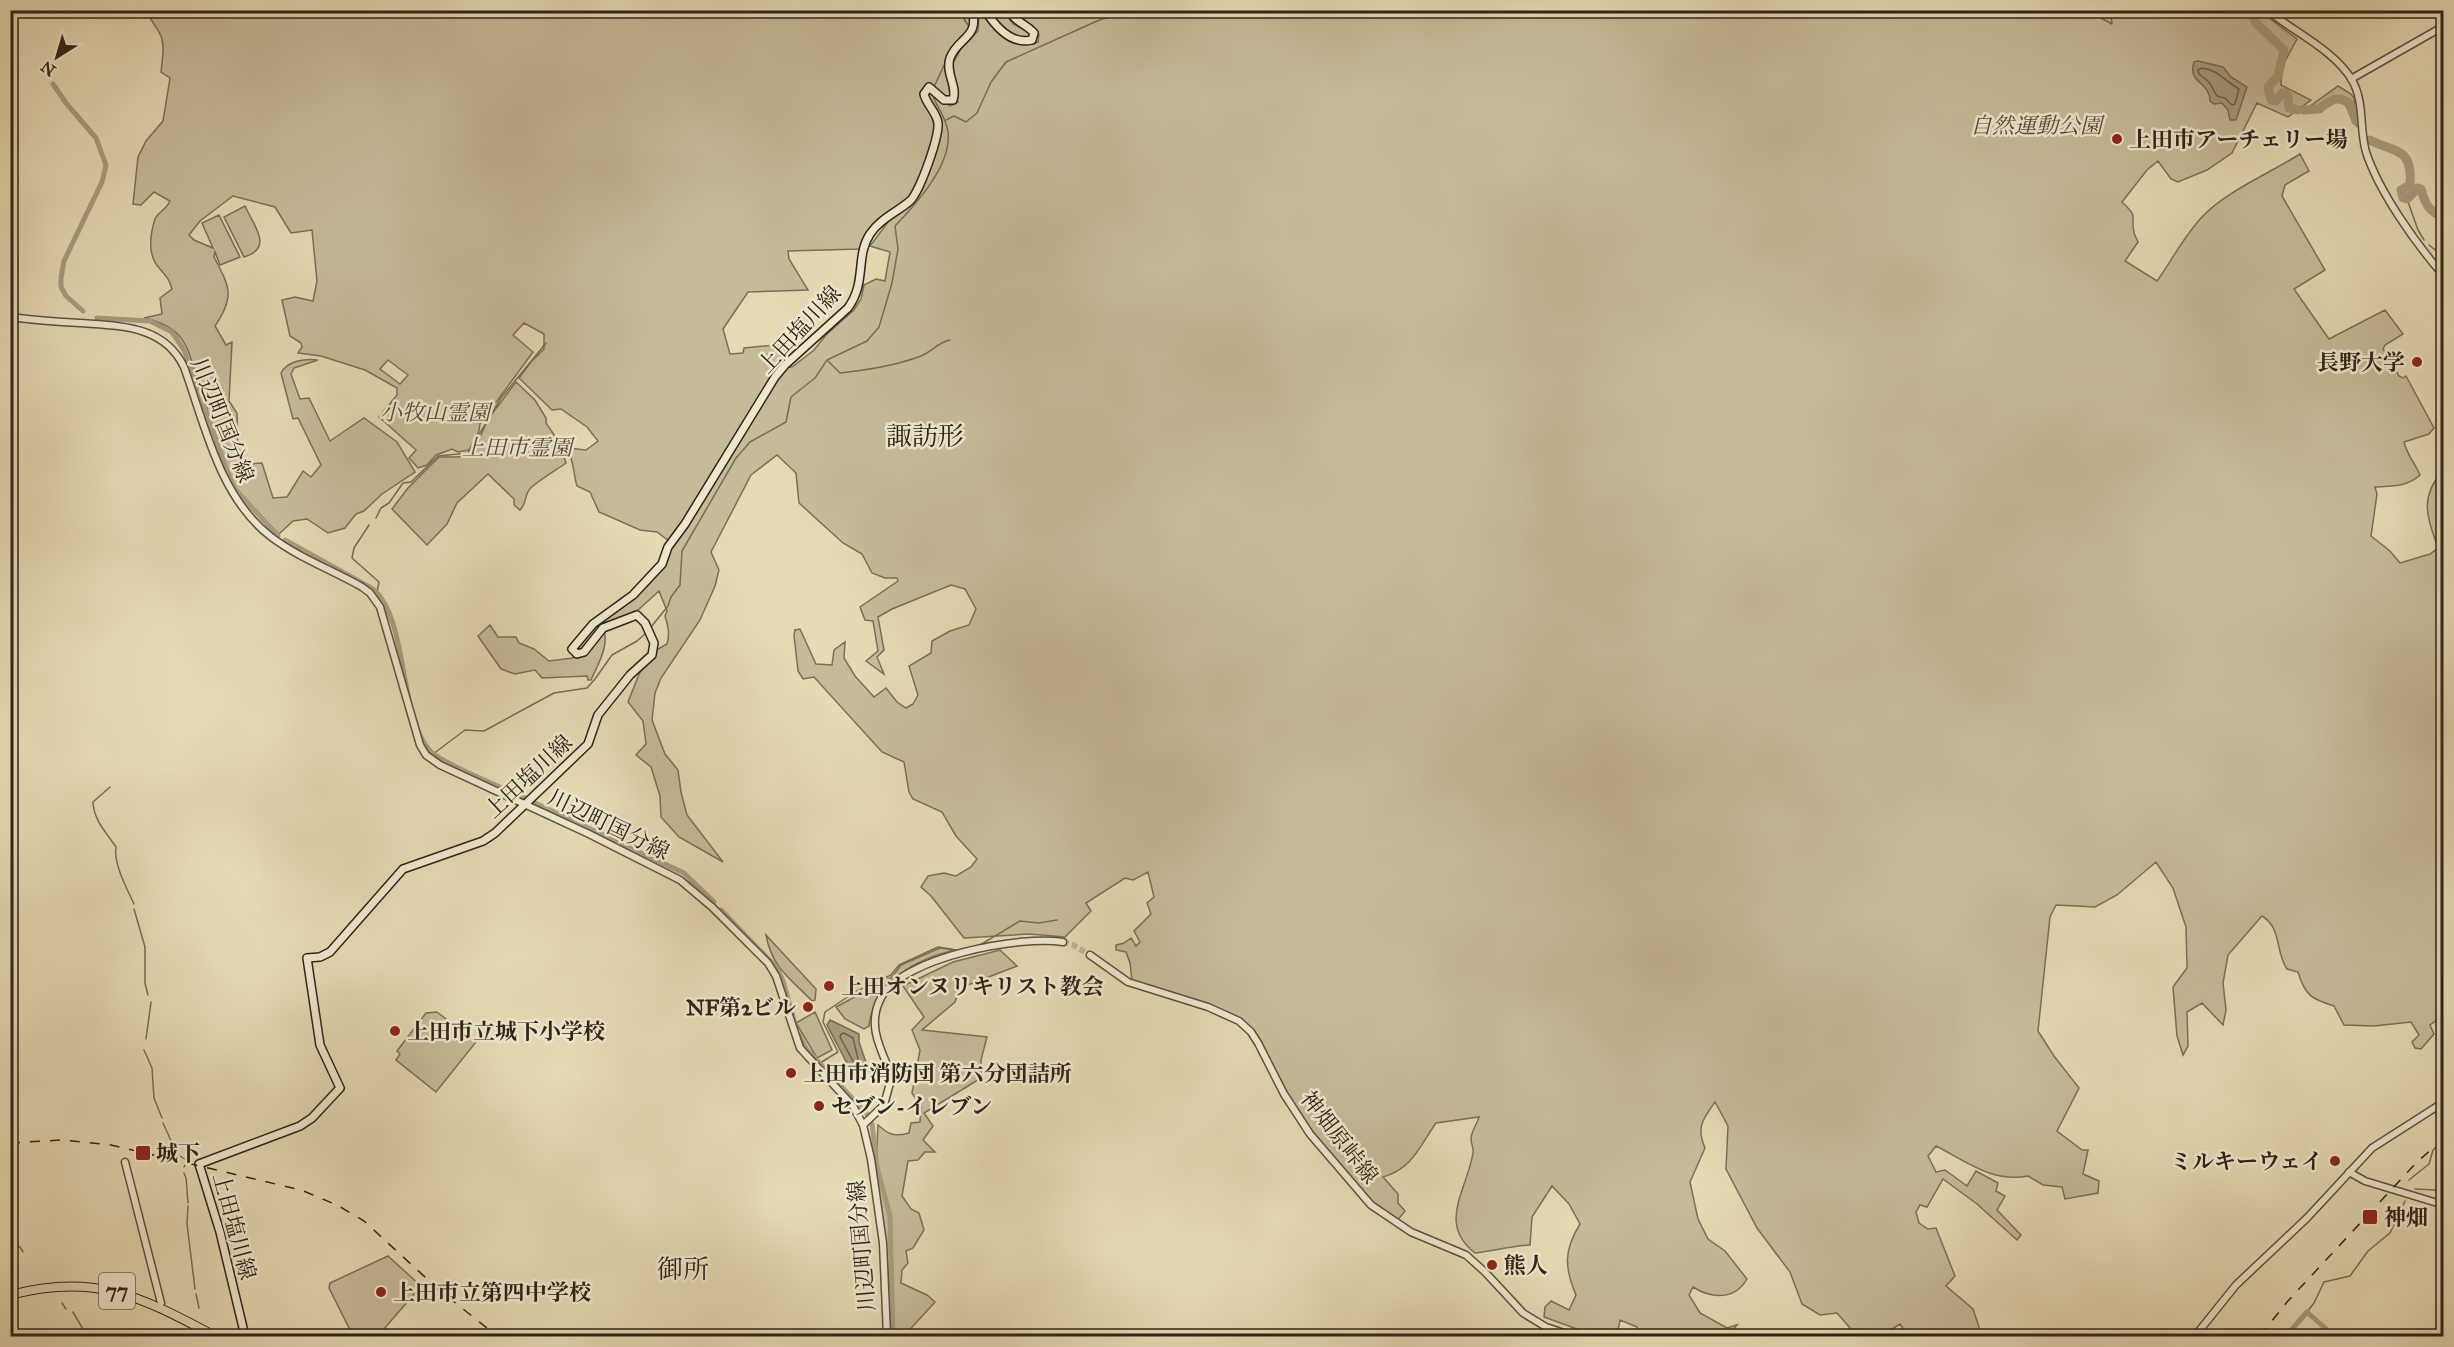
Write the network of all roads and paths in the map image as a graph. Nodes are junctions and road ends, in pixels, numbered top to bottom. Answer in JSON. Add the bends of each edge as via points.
{"nodes":[{"id":1,"x":972,"y":10,"type":"edge"},
{"id":2,"x":985,"y":10,"type":"edge"},
{"id":3,"x":1008,"y":10,"type":"edge"},
{"id":4,"x":2267,"y":10,"type":"edge"},
{"id":5,"x":2444,"y":26,"type":"edge"},
{"id":6,"x":2351,"y":79,"type":"junction"},
{"id":7,"x":2444,"y":276,"type":"edge"},
{"id":8,"x":10,"y":318,"type":"edge"},
{"id":9,"x":526,"y":804,"type":"junction"},
{"id":10,"x":1063,"y":942,"type":"tunnel mouth"},
{"id":11,"x":1090,"y":955,"type":"tunnel mouth"},
{"id":12,"x":888,"y":1067,"type":"tunnel mouth"},
{"id":13,"x":890,"y":1083,"type":"tunnel mouth"},
{"id":14,"x":2444,"y":1102,"type":"edge"},
{"id":15,"x":863,"y":1125,"type":"junction"},
{"id":16,"x":125,"y":1162,"type":"dead end"},
{"id":17,"x":2349,"y":1172,"type":"junction"},
{"id":18,"x":2444,"y":1204,"type":"edge"},
{"id":19,"x":10,"y":1295,"type":"edge"},
{"id":20,"x":161,"y":1303,"type":"dead end"},
{"id":21,"x":215,"y":1336,"type":"edge"},
{"id":22,"x":245,"y":1336,"type":"edge"},
{"id":23,"x":887,"y":1336,"type":"edge"},
{"id":24,"x":1573,"y":1336,"type":"edge"},
{"id":25,"x":2195,"y":1336,"type":"edge"}],
"edges":[{"from":1,"to":9,"type":"main road","name":"上田塩川線","via":[[973,30],[954,51],[949,64],[953,100],[944,100],[929,87],[924,94],[938,124],[918,191],[870,234],[861,259],[855,298],[775,377],[668,547],[662,564],[633,595],[593,624],[575,643],[572,649],[580,654],[603,628],[637,615],[645,623],[654,647],[649,660],[630,675],[598,714],[588,744]]},
{"from":2,"to":3,"type":"main road","via":[[1007,35],[1032,40],[1032,30],[1017,22]]},
{"from":4,"to":6,"type":"street","via":[[2342,66]]},
{"from":5,"to":6,"type":"street"},
{"from":6,"to":7,"type":"street","via":[[2361,107],[2365,148],[2373,170],[2420,248]]},
{"from":8,"to":9,"type":"street","name":"川辺町国分線","via":[[137,328],[171,348],[184,366],[221,471],[237,500],[280,543],[374,597],[384,618],[415,734],[426,755]]},
{"from":9,"to":15,"type":"street","name":"川辺町国分線","via":[[671,875],[712,907],[768,963],[800,1048],[853,1106]]},
{"from":9,"to":22,"type":"main road","name":"上田塩川線","via":[[483,841],[403,869],[330,952],[307,958],[320,1044],[340,1088],[300,1126],[199,1164]]},
{"from":10,"to":12,"type":"street","via":[[1040,940],[979,950],[927,964],[899,978],[884,992],[874,1024]]},
{"from":11,"to":24,"type":"street","name":"神畑原峠線","via":[[1128,982],[1239,1021],[1258,1043],[1310,1134],[1371,1205],[1411,1233],[1466,1255],[1523,1313],[1546,1327]]},
{"from":13,"to":15,"type":"street","via":[[884,1105]]},
{"from":14,"to":17,"type":"street","via":[[2378,1142]]},
{"from":15,"to":23,"type":"street","name":"川辺町国分線","via":[[883,1244]]},
{"from":16,"to":20,"type":"street"},
{"from":17,"to":18,"type":"street","via":[[2366,1181]]},
{"from":17,"to":25,"type":"street","via":[[2236,1285]]},
{"from":19,"to":21,"type":"main road","number":"77","via":[[48,1287],[96,1287],[147,1301]]}]}
